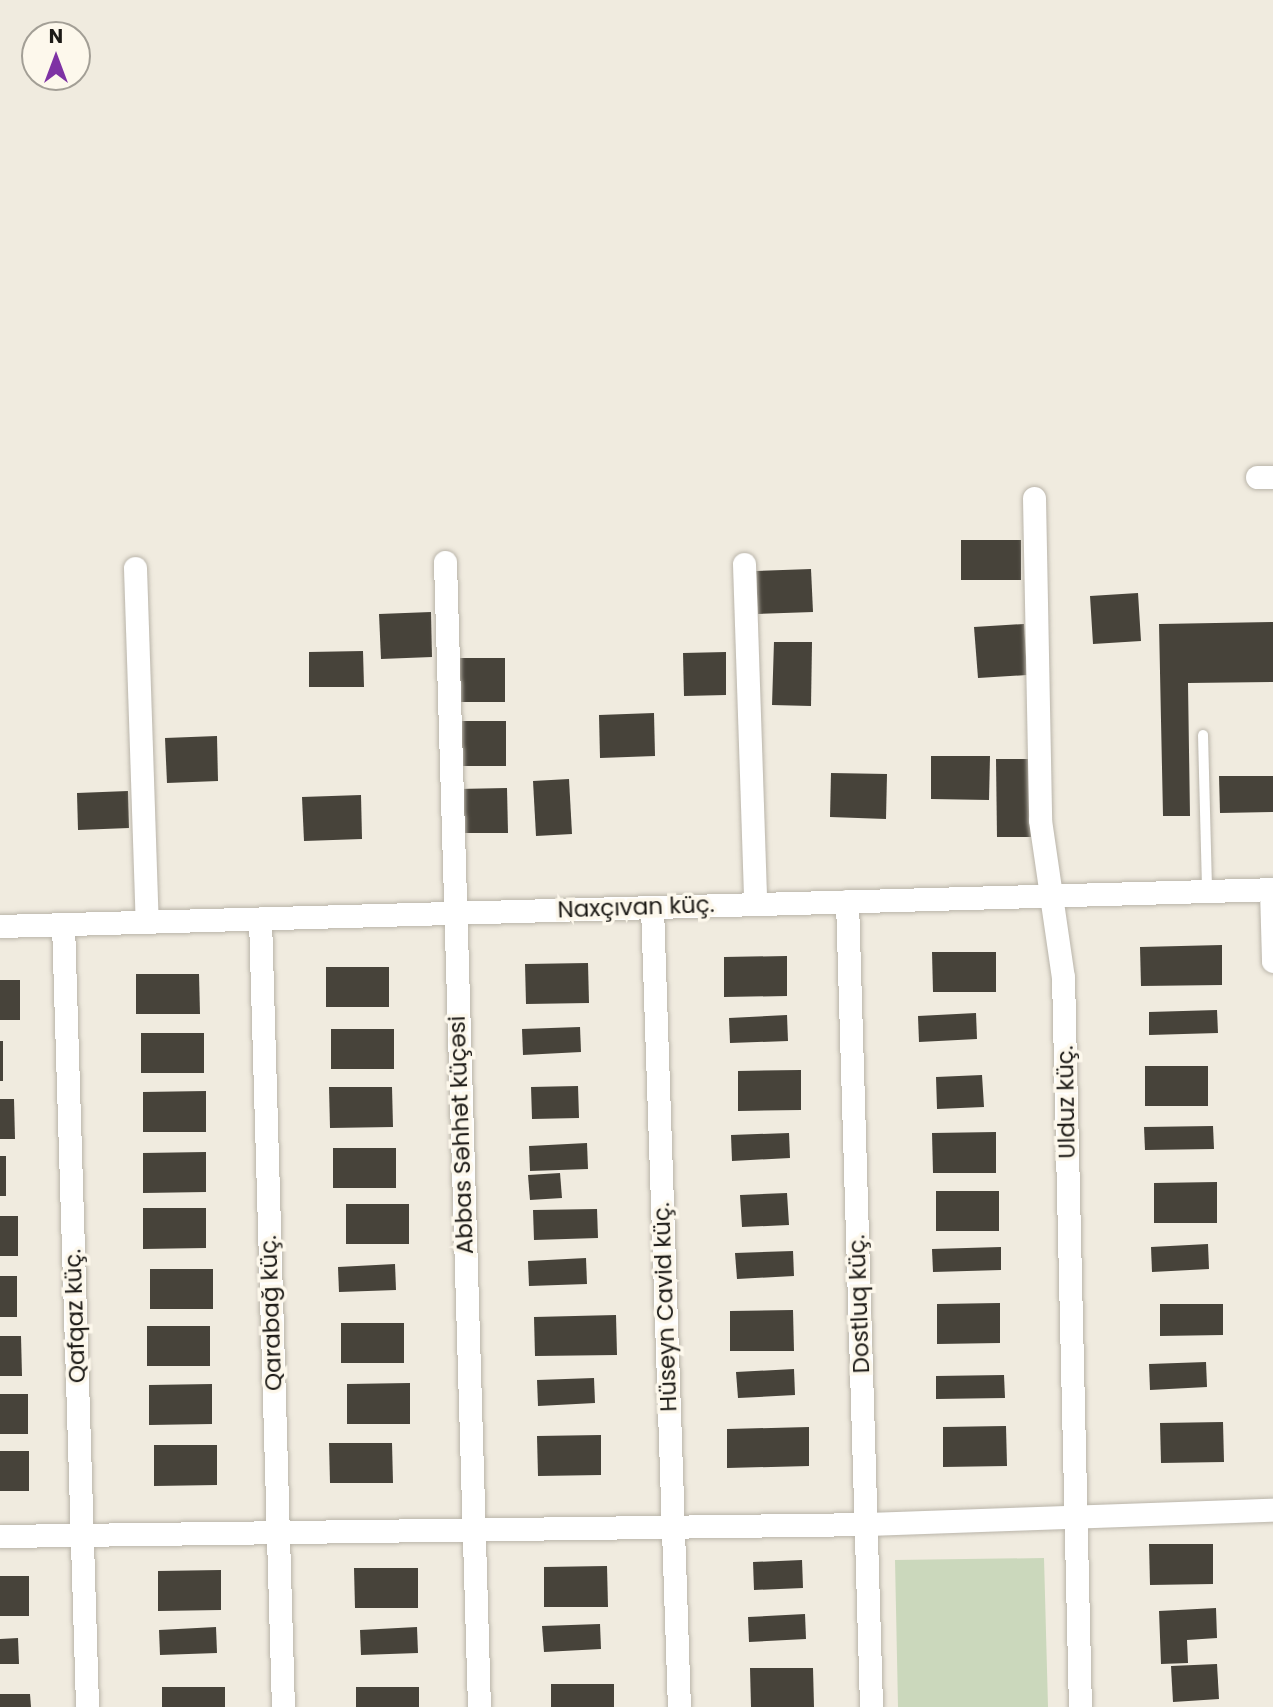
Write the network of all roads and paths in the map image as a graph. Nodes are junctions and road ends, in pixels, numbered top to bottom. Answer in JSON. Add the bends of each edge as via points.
{"nodes":[{"id":1,"x":1034,"y":498,"type":"dead end"},
{"id":2,"x":445,"y":562,"type":"dead end"},
{"id":3,"x":744,"y":564,"type":"dead end"},
{"id":4,"x":135,"y":568,"type":"dead end"},
{"id":5,"x":1203,"y":735,"type":"dead end"},
{"id":6,"x":1272,"y":889,"type":"edge"},
{"id":7,"x":1207,"y":891,"type":"junction"},
{"id":8,"x":1052,"y":895,"type":"junction"},
{"id":9,"x":847,"y":901,"type":"junction"},
{"id":10,"x":754,"y":903,"type":"junction"},
{"id":11,"x":652,"y":907,"type":"junction"},
{"id":12,"x":454,"y":913,"type":"junction"},
{"id":13,"x":260,"y":919,"type":"junction"},
{"id":14,"x":147,"y":922,"type":"junction"},
{"id":15,"x":63,"y":925,"type":"junction"},
{"id":16,"x":0,"y":926,"type":"edge"},
{"id":17,"x":1273,"y":961,"type":"edge"},
{"id":18,"x":1273,"y":1510,"type":"edge"},
{"id":19,"x":1076,"y":1517,"type":"junction"},
{"id":20,"x":865,"y":1524,"type":"junction"},
{"id":21,"x":673,"y":1527,"type":"junction"},
{"id":22,"x":474,"y":1528,"type":"junction"},
{"id":23,"x":278,"y":1533,"type":"junction"},
{"id":24,"x":0,"y":1536,"type":"edge"},
{"id":25,"x":82,"y":1536,"type":"junction"},
{"id":26,"x":87,"y":1707,"type":"edge"},
{"id":27,"x":283,"y":1707,"type":"edge"},
{"id":28,"x":479,"y":1707,"type":"edge"},
{"id":29,"x":679,"y":1707,"type":"edge"},
{"id":30,"x":871,"y":1707,"type":"edge"},
{"id":31,"x":1080,"y":1707,"type":"edge"}],
"edges":[{"from":1,"to":8,"type":"street","name":"Ulduz küç.","via":[[1040,820]]},
{"from":2,"to":12,"type":"street","name":"Abbas Səhhət küçəsi"},
{"from":3,"to":10,"type":"street"},
{"from":4,"to":14,"type":"street"},
{"from":5,"to":7,"type":"lane"},
{"from":6,"to":7,"type":"street","name":"Naxçıvan küç."},
{"from":6,"to":17,"type":"street"},
{"from":7,"to":8,"type":"street","name":"Naxçıvan küç."},
{"from":8,"to":9,"type":"street","name":"Naxçıvan küç."},
{"from":8,"to":19,"type":"street","name":"Ulduz küç.","via":[[1063,977]]},
{"from":9,"to":10,"type":"street","name":"Naxçıvan küç."},
{"from":9,"to":20,"type":"street","name":"Dostluq küç."},
{"from":10,"to":11,"type":"street","name":"Naxçıvan küç."},
{"from":11,"to":12,"type":"street","name":"Naxçıvan küç."},
{"from":11,"to":21,"type":"street","name":"Hüseyn Cavid küç."},
{"from":12,"to":13,"type":"street","name":"Naxçıvan küç."},
{"from":12,"to":22,"type":"street","name":"Abbas Səhhət küçəsi"},
{"from":13,"to":14,"type":"street","name":"Naxçıvan küç."},
{"from":13,"to":23,"type":"street","name":"Qarabağ küç."},
{"from":14,"to":15,"type":"street","name":"Naxçıvan küç."},
{"from":15,"to":16,"type":"street","name":"Naxçıvan küç."},
{"from":15,"to":25,"type":"street","name":"Qafqaz küç."},
{"from":18,"to":19,"type":"street"},
{"from":19,"to":20,"type":"street"},
{"from":19,"to":31,"type":"street","name":"Ulduz küç."},
{"from":20,"to":21,"type":"street"},
{"from":20,"to":30,"type":"street","name":"Dostluq küç."},
{"from":21,"to":22,"type":"street"},
{"from":21,"to":29,"type":"street","name":"Hüseyn Cavid küç."},
{"from":22,"to":23,"type":"street"},
{"from":22,"to":28,"type":"street","name":"Abbas Səhhət küçəsi"},
{"from":23,"to":25,"type":"street"},
{"from":23,"to":27,"type":"street","name":"Qarabağ küç."},
{"from":24,"to":25,"type":"street"},
{"from":25,"to":26,"type":"street","name":"Qafqaz küç."}]}
